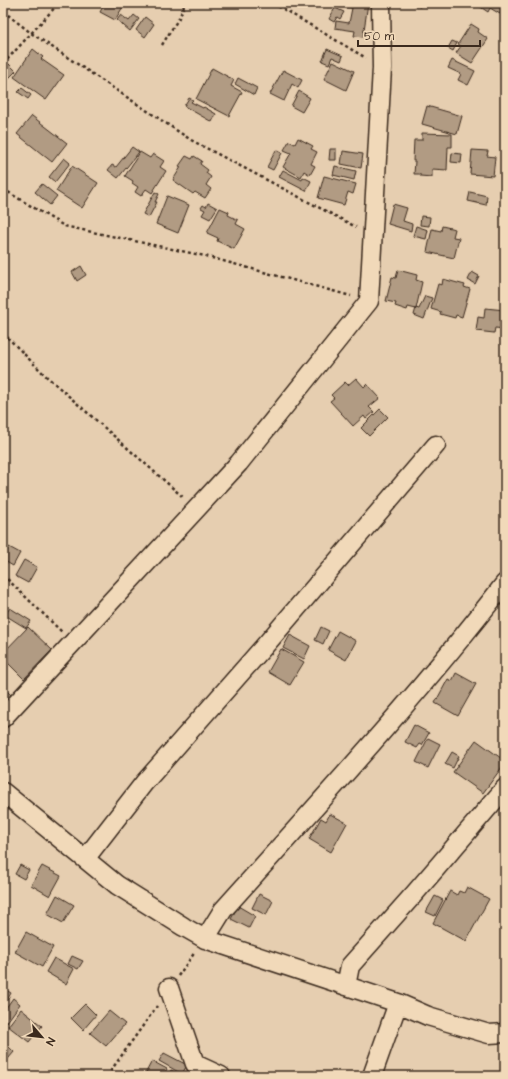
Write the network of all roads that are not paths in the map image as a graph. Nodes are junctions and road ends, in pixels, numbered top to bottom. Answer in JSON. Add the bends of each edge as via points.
{"nodes":[{"id":1,"x":381,"y":3,"type":"edge"},
{"id":2,"x":436,"y":445,"type":"dead end"},
{"id":3,"x":505,"y":583,"type":"edge"},
{"id":4,"x":3,"y":718,"type":"edge"},
{"id":5,"x":505,"y":788,"type":"edge"},
{"id":6,"x":3,"y":792,"type":"edge"},
{"id":7,"x":85,"y":859,"type":"junction"},
{"id":8,"x":205,"y":939,"type":"junction"},
{"id":9,"x":346,"y":986,"type":"junction"},
{"id":10,"x":169,"y":988,"type":"road end"},
{"id":11,"x":398,"y":1004,"type":"junction"},
{"id":12,"x":505,"y":1033,"type":"edge"},
{"id":13,"x":221,"y":1076,"type":"edge"},
{"id":14,"x":372,"y":1076,"type":"edge"}],
"edges":[{"from":1,"to":4,"type":"street","via":[[382,68],[369,301],[239,463]]},
{"from":2,"to":7,"type":"street","via":[[144,783]]},
{"from":3,"to":8,"type":"street","via":[[374,741],[223,910]]},
{"from":5,"to":9,"type":"street","via":[[350,966]]},
{"from":6,"to":7,"type":"street"},
{"from":7,"to":8,"type":"street","via":[[117,885]]},
{"from":8,"to":9,"type":"street"},
{"from":9,"to":11,"type":"street"},
{"from":10,"to":13,"type":"street","via":[[195,1064]]},
{"from":11,"to":12,"type":"street","via":[[428,1016],[489,1034]]},
{"from":11,"to":14,"type":"street"}]}
